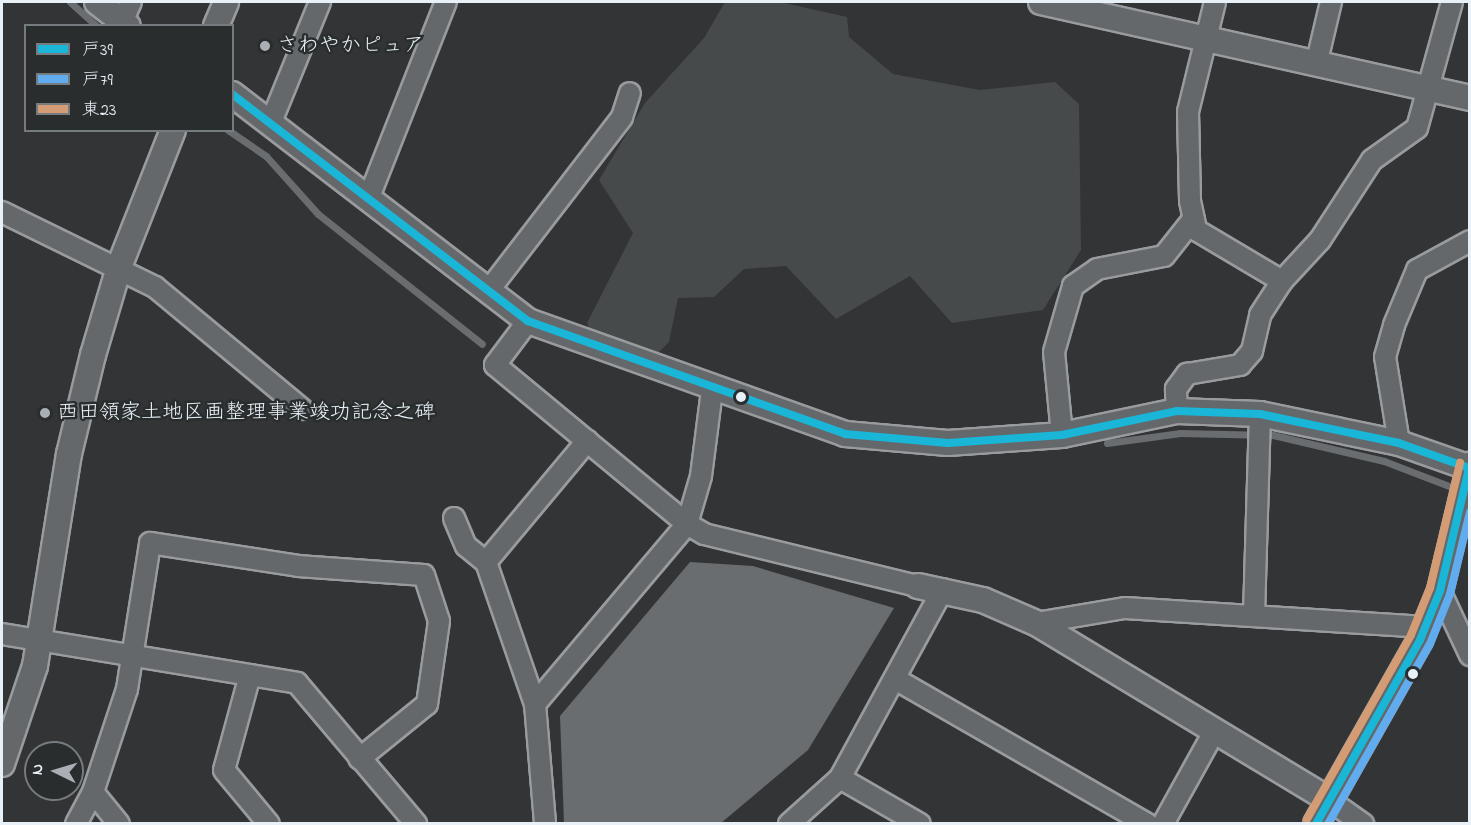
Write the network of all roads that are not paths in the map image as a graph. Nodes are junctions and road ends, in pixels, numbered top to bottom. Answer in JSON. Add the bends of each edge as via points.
{"nodes":[{"id":1,"x":97,"y":2,"type":"edge"},
{"id":2,"x":226,"y":2,"type":"edge"},
{"id":3,"x":320,"y":2,"type":"edge"},
{"id":4,"x":446,"y":2,"type":"edge"},
{"id":5,"x":1041,"y":2,"type":"edge"},
{"id":6,"x":1215,"y":2,"type":"edge"},
{"id":7,"x":1331,"y":2,"type":"edge"},
{"id":8,"x":1452,"y":2,"type":"edge"},
{"id":9,"x":1102,"y":8,"type":"edge"},
{"id":10,"x":127,"y":16,"type":"edge"},
{"id":11,"x":217,"y":24,"type":"edge"},
{"id":12,"x":1206,"y":38,"type":"junction"},
{"id":13,"x":1317,"y":61,"type":"junction"},
{"id":14,"x":1431,"y":85,"type":"junction"},
{"id":15,"x":630,"y":93,"type":"dead end"},
{"id":16,"x":234,"y":95,"type":"edge"},
{"id":17,"x":1470,"y":98,"type":"edge"},
{"id":18,"x":271,"y":122,"type":"junction"},
{"id":19,"x":172,"y":132,"type":"edge"},
{"id":20,"x":369,"y":197,"type":"junction"},
{"id":21,"x":2,"y":212,"type":"edge"},
{"id":22,"x":1194,"y":218,"type":"junction"},
{"id":23,"x":1470,"y":241,"type":"edge"},
{"id":24,"x":119,"y":267,"type":"junction"},
{"id":25,"x":1282,"y":281,"type":"junction"},
{"id":26,"x":489,"y":290,"type":"junction"},
{"id":27,"x":528,"y":321,"type":"junction"},
{"id":28,"x":712,"y":390,"type":"junction"},
{"id":29,"x":302,"y":409,"type":"dead end"},
{"id":30,"x":1177,"y":411,"type":"junction"},
{"id":31,"x":1260,"y":414,"type":"junction"},
{"id":32,"x":1062,"y":435,"type":"junction"},
{"id":33,"x":587,"y":441,"type":"junction"},
{"id":34,"x":1399,"y":443,"type":"junction"},
{"id":35,"x":1469,"y":467,"type":"edge"},
{"id":36,"x":454,"y":518,"type":"dead end"},
{"id":37,"x":687,"y":524,"type":"junction"},
{"id":38,"x":486,"y":562,"type":"junction"},
{"id":39,"x":918,"y":586,"type":"joint"},
{"id":40,"x":943,"y":589,"type":"junction"},
{"id":41,"x":1440,"y":591,"type":"junction"},
{"id":42,"x":1254,"y":615,"type":"junction"},
{"id":43,"x":1036,"y":623,"type":"junction"},
{"id":44,"x":1425,"y":627,"type":"junction"},
{"id":45,"x":2,"y":634,"type":"edge"},
{"id":46,"x":40,"y":639,"type":"junction"},
{"id":47,"x":132,"y":656,"type":"junction"},
{"id":48,"x":1470,"y":656,"type":"edge"},
{"id":49,"x":250,"y":675,"type":"junction"},
{"id":50,"x":897,"y":680,"type":"junction"},
{"id":51,"x":535,"y":704,"type":"junction"},
{"id":52,"x":1214,"y":732,"type":"junction"},
{"id":53,"x":359,"y":759,"type":"junction"},
{"id":54,"x":2,"y":764,"type":"edge"},
{"id":55,"x":840,"y":778,"type":"junction"},
{"id":56,"x":93,"y":792,"type":"junction"},
{"id":57,"x":1329,"y":800,"type":"junction"},
{"id":58,"x":76,"y":824,"type":"edge"},
{"id":59,"x":119,"y":824,"type":"edge"},
{"id":60,"x":269,"y":824,"type":"edge"},
{"id":61,"x":416,"y":824,"type":"edge"},
{"id":62,"x":545,"y":824,"type":"edge"},
{"id":63,"x":789,"y":824,"type":"edge"},
{"id":64,"x":920,"y":824,"type":"edge"},
{"id":65,"x":1147,"y":824,"type":"edge"},
{"id":66,"x":1163,"y":824,"type":"edge"},
{"id":67,"x":1316,"y":824,"type":"edge"},
{"id":68,"x":1363,"y":824,"type":"edge"}],
"edges":[{"from":1,"to":10,"type":"street"},
{"from":2,"to":11,"type":"street"},
{"from":3,"to":18,"type":"street"},
{"from":4,"to":20,"type":"street"},
{"from":5,"to":9,"type":"street"},
{"from":6,"to":12,"type":"street"},
{"from":7,"to":13,"type":"street"},
{"from":8,"to":14,"type":"street"},
{"from":9,"to":12,"type":"street"},
{"from":12,"to":13,"type":"street"},
{"from":12,"to":22,"type":"street","via":[[1188,112]]},
{"from":13,"to":14,"type":"street"},
{"from":14,"to":17,"type":"street"},
{"from":14,"to":25,"type":"street","via":[[1416,128],[1372,160],[1320,240]]},
{"from":15,"to":26,"type":"street","via":[[621,117]]},
{"from":16,"to":18,"type":"street"},
{"from":18,"to":20,"type":"street"},
{"from":19,"to":24,"type":"street"},
{"from":20,"to":26,"type":"street"},
{"from":21,"to":24,"type":"street"},
{"from":22,"to":25,"type":"street","via":[[1196,230],[1212,243]]},
{"from":22,"to":32,"type":"street","via":[[1164,256],[1097,269],[1073,286],[1054,352]]},
{"from":23,"to":34,"type":"street","via":[[1417,270],[1394,325],[1385,357]]},
{"from":24,"to":29,"type":"street","via":[[155,287]]},
{"from":24,"to":46,"type":"street","via":[[69,454]]},
{"from":25,"to":30,"type":"street","via":[[1260,315],[1252,351],[1239,365],[1187,374],[1176,389]]},
{"from":26,"to":27,"type":"street"},
{"from":27,"to":28,"type":"street"},
{"from":27,"to":33,"type":"street","via":[[495,365]]},
{"from":28,"to":32,"type":"street","via":[[845,434],[898,443]]},
{"from":28,"to":37,"type":"street","via":[[701,476]]},
{"from":30,"to":31,"type":"street"},
{"from":30,"to":32,"type":"street"},
{"from":31,"to":34,"type":"street"},
{"from":31,"to":42,"type":"street"},
{"from":33,"to":37,"type":"street"},
{"from":33,"to":38,"type":"street"},
{"from":34,"to":35,"type":"street"},
{"from":35,"to":41,"type":"street"},
{"from":36,"to":38,"type":"street","via":[[466,546]]},
{"from":37,"to":39,"type":"street","via":[[704,534]]},
{"from":37,"to":51,"type":"street"},
{"from":38,"to":51,"type":"street"},
{"from":39,"to":40,"type":"street"},
{"from":40,"to":43,"type":"street"},
{"from":40,"to":50,"type":"street"},
{"from":41,"to":44,"type":"street"},
{"from":41,"to":48,"type":"street"},
{"from":42,"to":43,"type":"street","via":[[1125,608]]},
{"from":42,"to":44,"type":"street"},
{"from":43,"to":52,"type":"street"},
{"from":44,"to":57,"type":"street"},
{"from":45,"to":46,"type":"street"},
{"from":46,"to":47,"type":"street"},
{"from":46,"to":54,"type":"street"},
{"from":47,"to":49,"type":"street"},
{"from":47,"to":53,"type":"street","via":[[150,543],[298,566],[424,575],[439,621],[427,704]]},
{"from":47,"to":56,"type":"street"},
{"from":49,"to":53,"type":"street","via":[[297,683]]},
{"from":49,"to":60,"type":"street","via":[[224,770]]},
{"from":50,"to":55,"type":"street"},
{"from":50,"to":65,"type":"street"},
{"from":51,"to":62,"type":"street"},
{"from":52,"to":57,"type":"street"},
{"from":52,"to":66,"type":"street"},
{"from":53,"to":61,"type":"street"},
{"from":55,"to":63,"type":"street"},
{"from":55,"to":64,"type":"street"},
{"from":56,"to":58,"type":"street"},
{"from":56,"to":59,"type":"street"},
{"from":57,"to":67,"type":"street"},
{"from":57,"to":68,"type":"street"}]}
